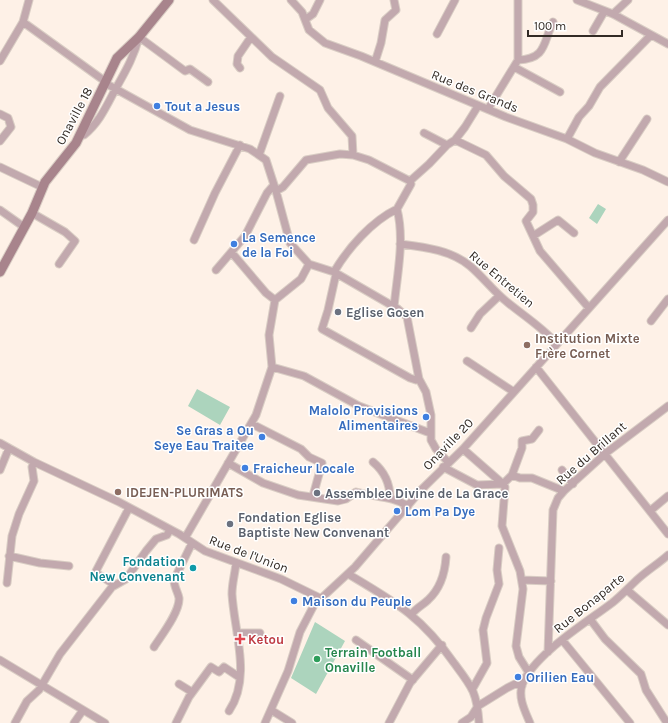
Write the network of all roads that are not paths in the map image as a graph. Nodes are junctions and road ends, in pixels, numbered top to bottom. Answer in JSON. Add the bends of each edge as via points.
{"nodes":[{"id":1,"x":29,"y":0,"type":"edge"},
{"id":2,"x":169,"y":0,"type":"edge"},
{"id":3,"x":213,"y":0,"type":"edge"},
{"id":4,"x":292,"y":0,"type":"edge"},
{"id":5,"x":320,"y":0,"type":"edge"},
{"id":6,"x":394,"y":0,"type":"edge"},
{"id":7,"x":455,"y":0,"type":"edge"},
{"id":8,"x":518,"y":0,"type":"edge"},
{"id":9,"x":577,"y":0,"type":"edge"},
{"id":10,"x":628,"y":0,"type":"edge"},
{"id":11,"x":604,"y":12,"type":"junction"},
{"id":12,"x":613,"y":14,"type":"junction"},
{"id":13,"x":306,"y":19,"type":"junction"},
{"id":14,"x":24,"y":22,"type":"junction"},
{"id":15,"x":553,"y":22,"type":"dead end"},
{"id":16,"x":593,"y":30,"type":"dead end"},
{"id":17,"x":437,"y":34,"type":"dead end"},
{"id":18,"x":651,"y":35,"type":"junction"},
{"id":19,"x":139,"y":37,"type":"junction"},
{"id":20,"x":251,"y":37,"type":"junction"},
{"id":21,"x":668,"y":44,"type":"edge"},
{"id":22,"x":518,"y":60,"type":"junction"},
{"id":23,"x":0,"y":61,"type":"edge"},
{"id":24,"x":375,"y":62,"type":"junction"},
{"id":25,"x":514,"y":67,"type":"junction"},
{"id":26,"x":240,"y":68,"type":"dead end"},
{"id":27,"x":208,"y":82,"type":"dead end"},
{"id":28,"x":105,"y":83,"type":"junction"},
{"id":29,"x":115,"y":90,"type":"junction"},
{"id":30,"x":560,"y":92,"type":"dead end"},
{"id":31,"x":280,"y":96,"type":"dead end"},
{"id":32,"x":478,"y":106,"type":"junction"},
{"id":33,"x":488,"y":109,"type":"junction"},
{"id":34,"x":0,"y":114,"type":"edge"},
{"id":35,"x":647,"y":119,"type":"dead end"},
{"id":36,"x":424,"y":133,"type":"dead end"},
{"id":37,"x":80,"y":135,"type":"junction"},
{"id":38,"x":567,"y":139,"type":"junction"},
{"id":39,"x":454,"y":140,"type":"junction"},
{"id":40,"x":0,"y":141,"type":"edge"},
{"id":41,"x":240,"y":145,"type":"junction"},
{"id":42,"x":446,"y":145,"type":"junction"},
{"id":43,"x":259,"y":155,"type":"junction"},
{"id":44,"x":353,"y":155,"type":"junction"},
{"id":45,"x":619,"y":162,"type":"junction"},
{"id":46,"x":0,"y":167,"type":"edge"},
{"id":47,"x":410,"y":181,"type":"junction"},
{"id":48,"x":668,"y":182,"type":"edge"},
{"id":49,"x":42,"y":187,"type":"junction"},
{"id":50,"x":275,"y":189,"type":"junction"},
{"id":51,"x":397,"y":209,"type":"junction"},
{"id":52,"x":0,"y":210,"type":"edge"},
{"id":53,"x":32,"y":213,"type":"junction"},
{"id":54,"x":666,"y":225,"type":"edge"},
{"id":55,"x":24,"y":227,"type":"junction"},
{"id":56,"x":574,"y":233,"type":"dead end"},
{"id":57,"x":533,"y":236,"type":"junction"},
{"id":58,"x":194,"y":240,"type":"dead end"},
{"id":59,"x":400,"y":244,"type":"junction"},
{"id":60,"x":232,"y":253,"type":"junction"},
{"id":61,"x":59,"y":264,"type":"dead end"},
{"id":62,"x":309,"y":264,"type":"junction"},
{"id":63,"x":216,"y":270,"type":"dead end"},
{"id":64,"x":0,"y":272,"type":"edge"},
{"id":65,"x":335,"y":273,"type":"junction"},
{"id":66,"x":499,"y":296,"type":"junction"},
{"id":67,"x":668,"y":299,"type":"edge"},
{"id":68,"x":275,"y":300,"type":"junction"},
{"id":69,"x":394,"y":307,"type":"junction"},
{"id":70,"x":589,"y":308,"type":"junction"},
{"id":71,"x":651,"y":321,"type":"dead end"},
{"id":72,"x":471,"y":328,"type":"dead end"},
{"id":73,"x":557,"y":344,"type":"junction"},
{"id":74,"x":467,"y":361,"type":"dead end"},
{"id":75,"x":272,"y":367,"type":"junction"},
{"id":76,"x":536,"y":367,"type":"junction"},
{"id":77,"x":419,"y":379,"type":"junction"},
{"id":78,"x":514,"y":392,"type":"junction"},
{"id":79,"x":668,"y":406,"type":"edge"},
{"id":80,"x":252,"y":424,"type":"junction"},
{"id":81,"x":539,"y":430,"type":"dead end"},
{"id":82,"x":430,"y":433,"type":"junction"},
{"id":83,"x":0,"y":443,"type":"edge"},
{"id":84,"x":9,"y":448,"type":"junction"},
{"id":85,"x":463,"y":449,"type":"junction"},
{"id":86,"x":606,"y":453,"type":"junction"},
{"id":87,"x":34,"y":462,"type":"junction"},
{"id":88,"x":373,"y":462,"type":"dead end"},
{"id":89,"x":228,"y":463,"type":"junction"},
{"id":90,"x":446,"y":464,"type":"junction"},
{"id":91,"x":0,"y":470,"type":"edge"},
{"id":92,"x":562,"y":470,"type":"dead end"},
{"id":93,"x":512,"y":475,"type":"junction"},
{"id":94,"x":504,"y":484,"type":"junction"},
{"id":95,"x":573,"y":484,"type":"junction"},
{"id":96,"x":564,"y":491,"type":"junction"},
{"id":97,"x":312,"y":496,"type":"junction"},
{"id":98,"x":668,"y":496,"type":"edge"},
{"id":99,"x":390,"y":498,"type":"junction"},
{"id":100,"x":408,"y":506,"type":"junction"},
{"id":101,"x":129,"y":508,"type":"junction"},
{"id":102,"x":650,"y":511,"type":"junction"},
{"id":103,"x":170,"y":530,"type":"junction"},
{"id":104,"x":668,"y":534,"type":"edge"},
{"id":105,"x":186,"y":538,"type":"junction"},
{"id":106,"x":192,"y":543,"type":"junction"},
{"id":107,"x":499,"y":548,"type":"dead end"},
{"id":108,"x":668,"y":555,"type":"edge"},
{"id":109,"x":10,"y":556,"type":"junction"},
{"id":110,"x":446,"y":557,"type":"dead end"},
{"id":111,"x":236,"y":563,"type":"junction"},
{"id":112,"x":69,"y":566,"type":"dead end"},
{"id":113,"x":348,"y":574,"type":"junction"},
{"id":114,"x":522,"y":580,"type":"junction"},
{"id":115,"x":551,"y":581,"type":"junction"},
{"id":116,"x":7,"y":583,"type":"dead end"},
{"id":117,"x":115,"y":585,"type":"junction"},
{"id":118,"x":627,"y":590,"type":"junction"},
{"id":119,"x":320,"y":598,"type":"junction"},
{"id":120,"x":412,"y":614,"type":"junction"},
{"id":121,"x":590,"y":619,"type":"junction"},
{"id":122,"x":668,"y":624,"type":"edge"},
{"id":123,"x":237,"y":633,"type":"junction"},
{"id":124,"x":260,"y":633,"type":"dead end"},
{"id":125,"x":356,"y":640,"type":"dead end"},
{"id":126,"x":562,"y":641,"type":"junction"},
{"id":127,"x":442,"y":645,"type":"junction"},
{"id":128,"x":154,"y":647,"type":"dead end"},
{"id":129,"x":548,"y":652,"type":"junction"},
{"id":130,"x":0,"y":660,"type":"edge"},
{"id":131,"x":529,"y":674,"type":"junction"},
{"id":132,"x":239,"y":677,"type":"junction"},
{"id":133,"x":413,"y":680,"type":"junction"},
{"id":134,"x":179,"y":684,"type":"dead end"},
{"id":135,"x":42,"y":686,"type":"junction"},
{"id":136,"x":522,"y":686,"type":"junction"},
{"id":137,"x":473,"y":688,"type":"junction"},
{"id":138,"x":192,"y":692,"type":"junction"},
{"id":139,"x":478,"y":706,"type":"junction"},
{"id":140,"x":82,"y":710,"type":"junction"},
{"id":141,"x":271,"y":710,"type":"junction"},
{"id":142,"x":229,"y":711,"type":"dead end"},
{"id":143,"x":15,"y":723,"type":"edge"},
{"id":144,"x":74,"y":723,"type":"edge"},
{"id":145,"x":105,"y":723,"type":"edge"},
{"id":146,"x":176,"y":723,"type":"edge"},
{"id":147,"x":265,"y":723,"type":"edge"},
{"id":148,"x":292,"y":723,"type":"edge"},
{"id":149,"x":389,"y":723,"type":"edge"},
{"id":150,"x":462,"y":723,"type":"edge"},
{"id":151,"x":479,"y":723,"type":"edge"},
{"id":152,"x":530,"y":723,"type":"edge"},
{"id":153,"x":630,"y":723,"type":"edge"},
{"id":154,"x":667,"y":723,"type":"edge"}],
"edges":[{"from":1,"to":14,"type":"street"},
{"from":2,"to":19,"type":"street","name":"Onaville 18"},
{"from":3,"to":20,"type":"street"},
{"from":4,"to":13,"type":"street","name":"Rue des Grands"},
{"from":5,"to":13,"type":"street","via":[[313,14]]},
{"from":6,"to":24,"type":"street","via":[[396,10],[385,20]]},
{"from":7,"to":17,"type":"street"},
{"from":8,"to":22,"type":"street"},
{"from":9,"to":11,"type":"street"},
{"from":10,"to":12,"type":"street"},
{"from":11,"to":12,"type":"street"},
{"from":11,"to":16,"type":"street"},
{"from":12,"to":18,"type":"street"},
{"from":13,"to":24,"type":"street","name":"Rue des Grands","via":[[309,30],[318,39]]},
{"from":14,"to":23,"type":"street"},
{"from":14,"to":28,"type":"street"},
{"from":15,"to":22,"type":"street","via":[[542,50],[531,60]]},
{"from":18,"to":21,"type":"street"},
{"from":18,"to":38,"type":"street","via":[[600,87]]},
{"from":19,"to":27,"type":"street","via":[[185,71],[190,69]]},
{"from":19,"to":28,"type":"street","name":"Onaville 18","via":[[117,58]]},
{"from":19,"to":29,"type":"street","via":[[128,67]]},
{"from":20,"to":26,"type":"street","via":[[238,56],[237,64]]},
{"from":20,"to":44,"type":"street","via":[[272,57],[320,90],[331,112],[352,136]]},
{"from":22,"to":25,"type":"street"},
{"from":24,"to":32,"type":"street","name":"Rue des Grands"},
{"from":25,"to":30,"type":"street"},
{"from":25,"to":33,"type":"street"},
{"from":28,"to":29,"type":"street"},
{"from":28,"to":37,"type":"street","name":"Onaville 18"},
{"from":29,"to":37,"type":"street","via":[[90,131]]},
{"from":29,"to":41,"type":"street","via":[[190,130]]},
{"from":31,"to":43,"type":"street"},
{"from":32,"to":33,"type":"street","name":"Rue des Grands"},
{"from":32,"to":39,"type":"street"},
{"from":33,"to":38,"type":"street","name":"Rue des Grands"},
{"from":34,"to":40,"type":"street","via":[[8,118],[11,127]]},
{"from":35,"to":45,"type":"street"},
{"from":36,"to":42,"type":"street"},
{"from":37,"to":49,"type":"street","name":"Onaville 18","via":[[70,153]]},
{"from":38,"to":45,"type":"street","name":"Rue des Grands"},
{"from":39,"to":42,"type":"street"},
{"from":39,"to":57,"type":"street","via":[[480,151],[531,199],[533,212],[526,221]]},
{"from":41,"to":43,"type":"street"},
{"from":41,"to":58,"type":"street"},
{"from":42,"to":47,"type":"street"},
{"from":43,"to":50,"type":"street","via":[[269,165]]},
{"from":44,"to":47,"type":"street","via":[[369,160]]},
{"from":44,"to":50,"type":"street","via":[[340,154],[306,160],[283,187]]},
{"from":45,"to":48,"type":"street","name":"Rue des Grands"},
{"from":46,"to":49,"type":"street"},
{"from":47,"to":51,"type":"street","via":[[411,184]]},
{"from":49,"to":53,"type":"street","name":"Onaville 18"},
{"from":50,"to":60,"type":"street","via":[[267,193],[248,230]]},
{"from":50,"to":62,"type":"street","via":[[290,243]]},
{"from":51,"to":59,"type":"street"},
{"from":51,"to":65,"type":"street","via":[[372,226],[342,259]]},
{"from":52,"to":55,"type":"street"},
{"from":53,"to":55,"type":"street","name":"Onaville 18"},
{"from":53,"to":61,"type":"street","via":[[65,232],[75,241]]},
{"from":54,"to":70,"type":"street","name":"Onaville 20"},
{"from":55,"to":64,"type":"street","name":"Onaville 18"},
{"from":56,"to":57,"type":"street","via":[[558,220]]},
{"from":57,"to":70,"type":"street","via":[[540,251]]},
{"from":59,"to":66,"type":"street","name":"Rue Entretien","via":[[435,249],[459,258]]},
{"from":59,"to":69,"type":"street"},
{"from":60,"to":63,"type":"street"},
{"from":60,"to":68,"type":"street"},
{"from":62,"to":65,"type":"street"},
{"from":62,"to":68,"type":"street","via":[[301,279]]},
{"from":65,"to":69,"type":"street"},
{"from":65,"to":77,"type":"street","via":[[322,329],[410,378]]},
{"from":66,"to":72,"type":"street","via":[[480,314]]},
{"from":66,"to":73,"type":"street","name":"Rue Entretien"},
{"from":67,"to":71,"type":"street"},
{"from":68,"to":75,"type":"street","via":[[269,335]]},
{"from":69,"to":77,"type":"street","via":[[407,317]]},
{"from":70,"to":73,"type":"street","name":"Onaville 20"},
{"from":73,"to":76,"type":"street","name":"Onaville 20"},
{"from":74,"to":78,"type":"street"},
{"from":75,"to":80,"type":"street"},
{"from":75,"to":82,"type":"street","via":[[304,376],[359,406]]},
{"from":76,"to":78,"type":"street","name":"Onaville 20"},
{"from":76,"to":86,"type":"street"},
{"from":77,"to":82,"type":"street","via":[[426,392],[431,415]]},
{"from":78,"to":85,"type":"street","name":"Onaville 20"},
{"from":79,"to":86,"type":"street","name":"Rue du Brillant"},
{"from":80,"to":89,"type":"street"},
{"from":80,"to":97,"type":"street","via":[[322,463]]},
{"from":81,"to":93,"type":"street","via":[[532,439],[522,441]]},
{"from":82,"to":90,"type":"street","via":[[436,449]]},
{"from":83,"to":84,"type":"street","name":"Rue de l'Union"},
{"from":84,"to":87,"type":"street","name":"Rue de l'Union"},
{"from":84,"to":91,"type":"street"},
{"from":85,"to":90,"type":"street","name":"Onaville 20"},
{"from":85,"to":94,"type":"street"},
{"from":86,"to":95,"type":"street","name":"Rue du Brillant"},
{"from":86,"to":102,"type":"street"},
{"from":87,"to":101,"type":"street","name":"Rue de l'Union"},
{"from":87,"to":109,"type":"street","via":[[34,481],[15,525]]},
{"from":88,"to":99,"type":"street","via":[[385,475],[390,488]]},
{"from":89,"to":97,"type":"street","via":[[263,483],[298,496]]},
{"from":89,"to":105,"type":"street"},
{"from":90,"to":94,"type":"street","via":[[478,485]]},
{"from":90,"to":100,"type":"street","name":"Onaville 20"},
{"from":92,"to":95,"type":"street"},
{"from":93,"to":94,"type":"street"},
{"from":93,"to":96,"type":"street","via":[[532,478]]},
{"from":94,"to":114,"type":"street","via":[[506,493],[502,526]]},
{"from":95,"to":96,"type":"street","name":"Rue du Brillant"},
{"from":96,"to":115,"type":"street","name":"Rue du Brillant","via":[[553,510]]},
{"from":97,"to":99,"type":"street","via":[[338,501],[356,492]]},
{"from":98,"to":102,"type":"street"},
{"from":99,"to":100,"type":"street"},
{"from":100,"to":113,"type":"street","name":"Onaville 20"},
{"from":101,"to":103,"type":"street","name":"Rue de l'Union"},
{"from":101,"to":117,"type":"street","via":[[96,571]]},
{"from":102,"to":104,"type":"street"},
{"from":103,"to":105,"type":"street","name":"Rue de l'Union"},
{"from":103,"to":117,"type":"street","via":[[156,539],[126,580]]},
{"from":105,"to":106,"type":"street","name":"Rue de l'Union"},
{"from":106,"to":111,"type":"street","name":"Rue de l'Union"},
{"from":106,"to":128,"type":"street","via":[[174,580],[178,602]]},
{"from":107,"to":137,"type":"street","via":[[500,584],[483,630],[487,662]]},
{"from":108,"to":118,"type":"street","name":"Rue Bonaparte"},
{"from":109,"to":112,"type":"street"},
{"from":109,"to":116,"type":"street"},
{"from":110,"to":120,"type":"street","via":[[444,573],[437,590]]},
{"from":111,"to":119,"type":"street","name":"Rue de l'Union","via":[[281,579]]},
{"from":111,"to":123,"type":"street","via":[[232,588]]},
{"from":113,"to":119,"type":"street","name":"Onaville 20"},
{"from":113,"to":120,"type":"street"},
{"from":114,"to":115,"type":"street"},
{"from":114,"to":131,"type":"street","via":[[516,646]]},
{"from":115,"to":129,"type":"street","name":"Rue du Brillant"},
{"from":117,"to":135,"type":"street","via":[[60,654]]},
{"from":118,"to":121,"type":"street","name":"Rue Bonaparte"},
{"from":118,"to":122,"type":"street"},
{"from":119,"to":141,"type":"street","name":"Onaville 20","via":[[300,632],[288,671]]},
{"from":120,"to":127,"type":"street"},
{"from":121,"to":126,"type":"street","name":"Rue Bonaparte"},
{"from":121,"to":154,"type":"street","via":[[605,639],[641,674],[646,690]]},
{"from":123,"to":124,"type":"street"},
{"from":123,"to":132,"type":"street"},
{"from":125,"to":133,"type":"street"},
{"from":126,"to":129,"type":"street","name":"Rue Bonaparte"},
{"from":126,"to":153,"type":"street"},
{"from":127,"to":133,"type":"street"},
{"from":127,"to":137,"type":"street"},
{"from":129,"to":131,"type":"street","name":"Rue Bonaparte"},
{"from":130,"to":135,"type":"street","via":[[38,681]]},
{"from":131,"to":136,"type":"street","name":"Rue Bonaparte"},
{"from":132,"to":138,"type":"street","via":[[224,667],[219,672],[211,667]]},
{"from":132,"to":142,"type":"street","via":[[237,698]]},
{"from":133,"to":149,"type":"street"},
{"from":134,"to":138,"type":"street"},
{"from":135,"to":140,"type":"street"},
{"from":135,"to":143,"type":"street","via":[[28,700]]},
{"from":136,"to":139,"type":"street","via":[[512,685]]},
{"from":136,"to":152,"type":"street","via":[[521,698]]},
{"from":137,"to":139,"type":"street"},
{"from":138,"to":146,"type":"street"},
{"from":139,"to":150,"type":"street","via":[[471,717]]},
{"from":139,"to":151,"type":"street"},
{"from":140,"to":144,"type":"street"},
{"from":140,"to":145,"type":"street"},
{"from":141,"to":147,"type":"street","name":"Onaville 20"},
{"from":141,"to":148,"type":"street"}]}
